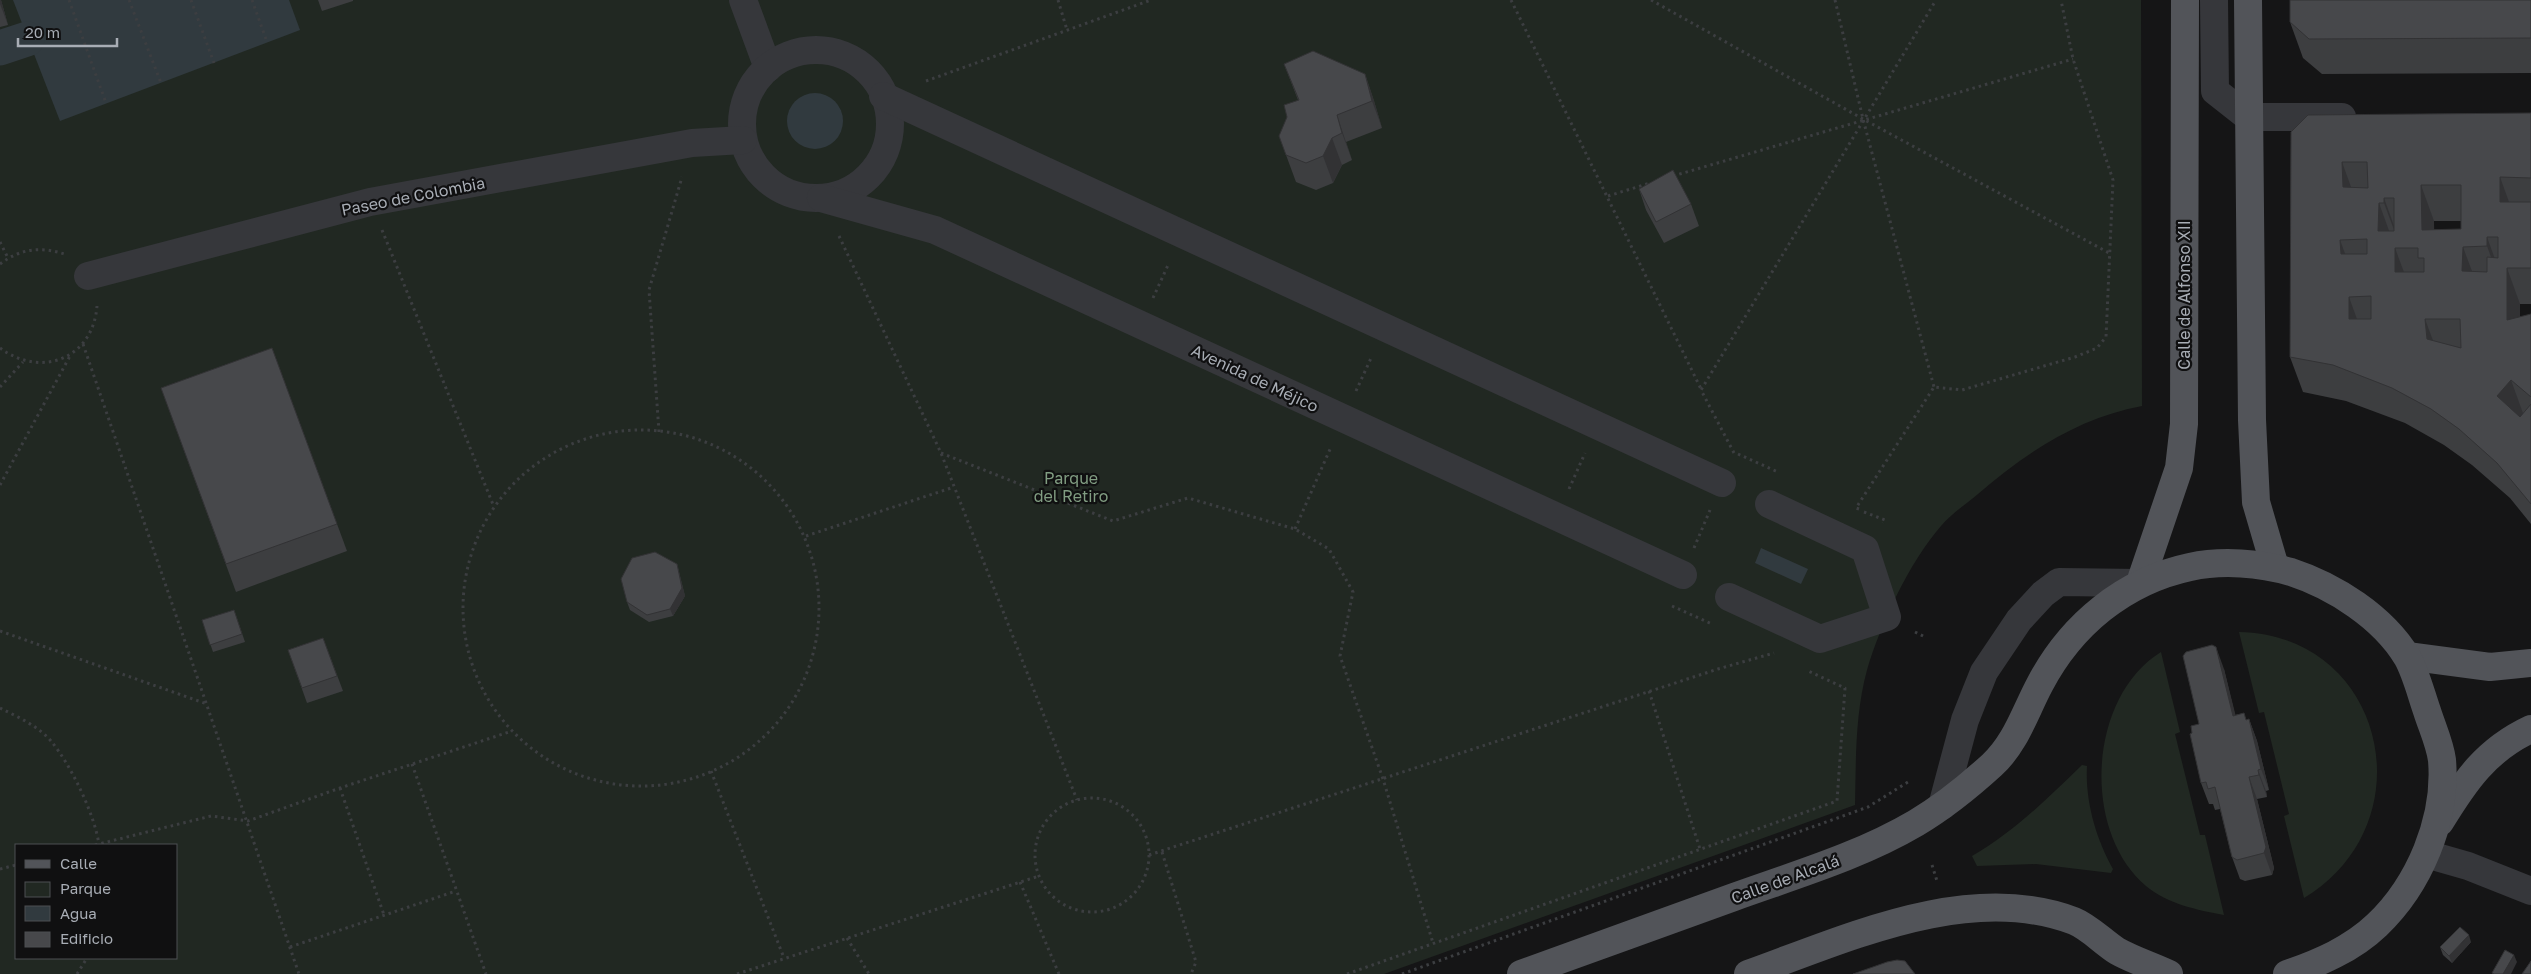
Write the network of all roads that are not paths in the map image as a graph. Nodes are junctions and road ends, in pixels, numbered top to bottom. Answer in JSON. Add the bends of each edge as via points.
{"nodes":[{"id":1,"x":743,"y":0,"type":"edge"},
{"id":2,"x":2185,"y":0,"type":"edge"},
{"id":3,"x":2214,"y":0,"type":"edge"},
{"id":4,"x":2248,"y":0,"type":"edge"},
{"id":5,"x":768,"y":68,"type":"junction"},
{"id":6,"x":883,"y":96,"type":"junction"},
{"id":7,"x":2365,"y":116,"type":"edge"},
{"id":8,"x":2248,"y":117,"type":"junction"},
{"id":9,"x":743,"y":140,"type":"junction"},
{"id":10,"x":821,"y":198,"type":"junction"},
{"id":11,"x":88,"y":276,"type":"road end"},
{"id":12,"x":1722,"y":483,"type":"road end"},
{"id":13,"x":1769,"y":504,"type":"dead end"},
{"id":14,"x":2274,"y":567,"type":"junction"},
{"id":15,"x":1683,"y":576,"type":"road end"},
{"id":16,"x":2140,"y":583,"type":"junction"},
{"id":17,"x":1729,"y":597,"type":"dead end"},
{"id":18,"x":2407,"y":656,"type":"junction"},
{"id":19,"x":2531,"y":663,"type":"edge"},
{"id":20,"x":2531,"y":729,"type":"edge"},
{"id":21,"x":1942,"y":806,"type":"junction"},
{"id":22,"x":2430,"y":843,"type":"junction"},
{"id":23,"x":2531,"y":892,"type":"edge"},
{"id":24,"x":2299,"y":972,"type":"edge"},
{"id":25,"x":1521,"y":974,"type":"edge"},
{"id":26,"x":1748,"y":974,"type":"edge"},
{"id":27,"x":2169,"y":974,"type":"edge"}],
"edges":[{"from":1,"to":5,"type":"street"},
{"from":2,"to":16,"type":"main road","name":"Calle de Alfonso XII","via":[[2184,424],[2179,468]]},
{"from":3,"to":8,"type":"street","via":[[2215,91]]},
{"from":4,"to":8,"type":"main road"},
{"from":5,"to":6,"type":"street","via":[[797,52],[829,51],[859,64],[871,74]]},
{"from":5,"to":9,"type":"street","via":[[754,82],[745,101]]},
{"from":6,"to":10,"type":"street","via":[[890,122],[888,141],[881,158],[856,186]]},
{"from":6,"to":12,"type":"street"},
{"from":7,"to":8,"type":"street"},
{"from":8,"to":14,"type":"main road","via":[[2256,502]]},
{"from":9,"to":10,"type":"street","via":[[751,160],[780,189],[800,196]]},
{"from":9,"to":11,"type":"street","name":"Paseo de Colombia","via":[[692,143],[370,202]]},
{"from":10,"to":15,"type":"street","name":"Avenida de Méjico","via":[[935,230]]},
{"from":13,"to":17,"type":"street","via":[[1865,549],[1886,617],[1820,639]]},
{"from":14,"to":16,"type":"main road","name":"Calle de Alcalá","via":[[2229,563],[2190,566]]},
{"from":14,"to":18,"type":"main road","name":"Calle de Alcalá","via":[[2312,579],[2344,596],[2377,621]]},
{"from":16,"to":21,"type":"main road","name":"Calle de Alcalá","via":[[2091,615],[2056,655],[2018,731],[1995,762]]},
{"from":16,"to":21,"type":"street","via":[[2059,582],[2019,620],[1984,672],[1965,720]]},
{"from":18,"to":19,"type":"main road","via":[[2490,667]]},
{"from":18,"to":22,"type":"main road","name":"Calle de Alcalá","via":[[2442,758],[2441,794]]},
{"from":20,"to":22,"type":"main road","via":[[2489,756],[2466,779]]},
{"from":21,"to":25,"type":"main road","name":"Calle de Alcalá","via":[[1859,852]]},
{"from":22,"to":23,"type":"street","via":[[2468,866]]},
{"from":22,"to":24,"type":"main road","via":[[2407,889],[2376,925],[2344,950]]},
{"from":26,"to":27,"type":"main road","via":[[1926,914],[1993,908],[2040,911],[2076,922],[2118,951]]}]}
